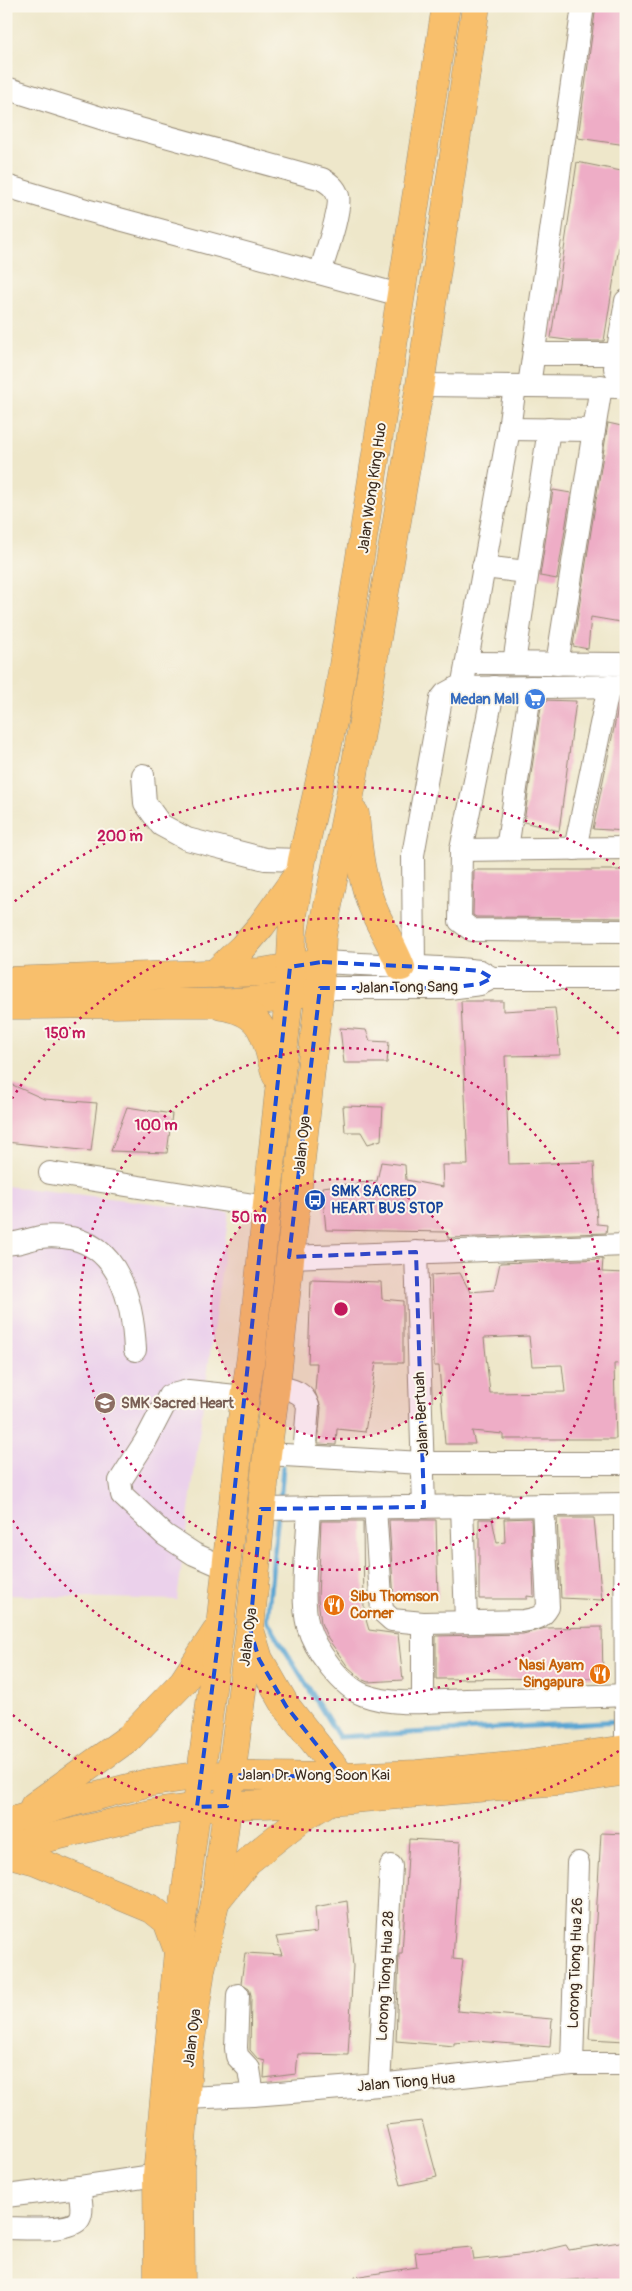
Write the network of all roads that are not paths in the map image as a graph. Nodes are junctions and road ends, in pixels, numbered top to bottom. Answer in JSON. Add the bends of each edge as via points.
{"nodes":[{"id":1,"x":446,"y":6,"type":"edge"},
{"id":2,"x":476,"y":6,"type":"edge"},
{"id":3,"x":583,"y":6,"type":"edge"},
{"id":4,"x":6,"y":88,"type":"edge"},
{"id":5,"x":6,"y":186,"type":"edge"},
{"id":6,"x":320,"y":273,"type":"junction"},
{"id":7,"x":400,"y":295,"type":"junction"},
{"id":8,"x":626,"y":301,"type":"edge"},
{"id":9,"x":534,"y":354,"type":"junction"},
{"id":10,"x":622,"y":354,"type":"edge"},
{"id":11,"x":420,"y":385,"type":"junction"},
{"id":12,"x":522,"y":386,"type":"junction"},
{"id":13,"x":613,"y":387,"type":"edge"},
{"id":14,"x":509,"y":429,"type":"junction"},
{"id":15,"x":549,"y":429,"type":"junction"},
{"id":16,"x":594,"y":430,"type":"junction"},
{"id":17,"x":483,"y":567,"type":"junction"},
{"id":18,"x":527,"y":572,"type":"junction"},
{"id":19,"x":467,"y":663,"type":"junction"},
{"id":20,"x":514,"y":663,"type":"junction"},
{"id":21,"x":557,"y":664,"type":"junction"},
{"id":22,"x":626,"y":664,"type":"edge"},
{"id":23,"x":617,"y":686,"type":"edge"},
{"id":24,"x":494,"y":687,"type":"junction"},
{"id":25,"x":531,"y":687,"type":"junction"},
{"id":26,"x":462,"y":688,"type":"junction"},
{"id":27,"x":143,"y":775,"type":"dead end"},
{"id":28,"x":353,"y":780,"type":"junction"},
{"id":29,"x":626,"y":848,"type":"edge"},
{"id":30,"x":507,"y":849,"type":"junction"},
{"id":31,"x":574,"y":849,"type":"junction"},
{"id":32,"x":461,"y":850,"type":"junction"},
{"id":33,"x":300,"y":866,"type":"junction"},
{"id":34,"x":626,"y":931,"type":"edge"},
{"id":35,"x":322,"y":962,"type":"junction"},
{"id":36,"x":290,"y":967,"type":"junction"},
{"id":37,"x":407,"y":967,"type":"junction"},
{"id":38,"x":214,"y":974,"type":"junction"},
{"id":39,"x":492,"y":978,"type":"junction"},
{"id":40,"x":626,"y":978,"type":"edge"},
{"id":41,"x":6,"y":981,"type":"edge"},
{"id":42,"x":320,"y":988,"type":"junction"},
{"id":43,"x":289,"y":997,"type":"junction"},
{"id":44,"x":202,"y":1003,"type":"junction"},
{"id":45,"x":6,"y":1005,"type":"edge"},
{"id":46,"x":279,"y":1083,"type":"junction"},
{"id":47,"x":50,"y":1173,"type":"dead end"},
{"id":48,"x":266,"y":1207,"type":"junction"},
{"id":49,"x":6,"y":1243,"type":"edge"},
{"id":50,"x":626,"y":1245,"type":"edge"},
{"id":51,"x":416,"y":1252,"type":"junction"},
{"id":52,"x":289,"y":1257,"type":"junction"},
{"id":53,"x":135,"y":1350,"type":"dead end"},
{"id":54,"x":276,"y":1386,"type":"junction"},
{"id":55,"x":245,"y":1398,"type":"junction"},
{"id":56,"x":267,"y":1454,"type":"junction"},
{"id":57,"x":304,"y":1456,"type":"junction"},
{"id":58,"x":422,"y":1463,"type":"junction"},
{"id":59,"x":626,"y":1463,"type":"edge"},
{"id":60,"x":625,"y":1504,"type":"edge"},
{"id":61,"x":543,"y":1505,"type":"junction"},
{"id":62,"x":462,"y":1506,"type":"junction"},
{"id":63,"x":424,"y":1507,"type":"junction"},
{"id":64,"x":375,"y":1508,"type":"junction"},
{"id":65,"x":284,"y":1509,"type":"junction"},
{"id":66,"x":226,"y":1568,"type":"junction"},
{"id":67,"x":625,"y":1579,"type":"edge"},
{"id":68,"x":626,"y":1613,"type":"edge"},
{"id":69,"x":466,"y":1621,"type":"junction"},
{"id":70,"x":423,"y":1623,"type":"junction"},
{"id":71,"x":220,"y":1627,"type":"junction"},
{"id":72,"x":250,"y":1629,"type":"junction"},
{"id":73,"x":626,"y":1695,"type":"edge"},
{"id":74,"x":424,"y":1702,"type":"junction"},
{"id":75,"x":626,"y":1708,"type":"edge"},
{"id":76,"x":626,"y":1727,"type":"edge"},
{"id":77,"x":626,"y":1735,"type":"edge"},
{"id":78,"x":626,"y":1749,"type":"edge"},
{"id":79,"x":626,"y":1771,"type":"edge"},
{"id":80,"x":201,"y":1775,"type":"junction"},
{"id":81,"x":231,"y":1776,"type":"junction"},
{"id":82,"x":342,"y":1777,"type":"junction"},
{"id":83,"x":329,"y":1801,"type":"junction"},
{"id":84,"x":227,"y":1806,"type":"junction"},
{"id":85,"x":197,"y":1807,"type":"junction"},
{"id":86,"x":8,"y":1831,"type":"edge"},
{"id":87,"x":6,"y":1853,"type":"edge"},
{"id":88,"x":578,"y":1863,"type":"dead end"},
{"id":89,"x":391,"y":1866,"type":"dead end"},
{"id":90,"x":215,"y":1903,"type":"junction"},
{"id":91,"x":178,"y":1950,"type":"junction"},
{"id":92,"x":238,"y":1995,"type":"dead end"},
{"id":93,"x":572,"y":2064,"type":"junction"},
{"id":94,"x":626,"y":2064,"type":"edge"},
{"id":95,"x":379,"y":2085,"type":"junction"},
{"id":96,"x":253,"y":2095,"type":"junction"},
{"id":97,"x":186,"y":2098,"type":"junction"},
{"id":98,"x":157,"y":2175,"type":"junction"},
{"id":99,"x":79,"y":2187,"type":"junction"},
{"id":100,"x":6,"y":2196,"type":"edge"},
{"id":101,"x":6,"y":2228,"type":"edge"},
{"id":102,"x":158,"y":2285,"type":"edge"},
{"id":103,"x":181,"y":2285,"type":"edge"}],
"edges":[{"from":1,"to":7,"type":"main road","name":"Jalan Wong King Huo"},
{"from":2,"to":11,"type":"main road","name":"Jalan Wong King Huo"},
{"from":3,"to":9,"type":"street"},
{"from":4,"to":6,"type":"street","via":[[107,120],[322,179],[332,185],[339,197]]},
{"from":5,"to":6,"type":"street"},
{"from":6,"to":7,"type":"street"},
{"from":7,"to":33,"type":"main road","name":"Jalan Wong King Huo","via":[[337,704]]},
{"from":8,"to":10,"type":"street"},
{"from":9,"to":10,"type":"street"},
{"from":9,"to":12,"type":"street"},
{"from":10,"to":13,"type":"street"},
{"from":11,"to":12,"type":"street"},
{"from":11,"to":28,"type":"main road","name":"Jalan Wong King Huo"},
{"from":12,"to":13,"type":"street"},
{"from":12,"to":14,"type":"street"},
{"from":13,"to":16,"type":"street"},
{"from":14,"to":15,"type":"street"},
{"from":14,"to":17,"type":"street"},
{"from":15,"to":16,"type":"street"},
{"from":15,"to":18,"type":"street"},
{"from":16,"to":21,"type":"street"},
{"from":17,"to":18,"type":"street"},
{"from":17,"to":19,"type":"street"},
{"from":18,"to":20,"type":"street"},
{"from":19,"to":20,"type":"street"},
{"from":19,"to":26,"type":"street"},
{"from":20,"to":21,"type":"street"},
{"from":21,"to":22,"type":"street"},
{"from":23,"to":25,"type":"street"},
{"from":23,"to":31,"type":"street"},
{"from":24,"to":25,"type":"street"},
{"from":24,"to":26,"type":"street"},
{"from":24,"to":32,"type":"street"},
{"from":25,"to":30,"type":"street"},
{"from":26,"to":37,"type":"street","via":[[445,694],[437,714],[413,855]]},
{"from":27,"to":33,"type":"street","via":[[145,803],[160,825],[186,839]]},
{"from":28,"to":35,"type":"main road","name":"Jalan Wong King Huo","via":[[322,936]]},
{"from":28,"to":37,"type":"main road","via":[[363,874],[376,914]]},
{"from":29,"to":31,"type":"street"},
{"from":30,"to":31,"type":"street"},
{"from":30,"to":32,"type":"street"},
{"from":32,"to":34,"type":"street","via":[[459,916],[472,930]]},
{"from":33,"to":36,"type":"main road","name":"Jalan Wong King Huo"},
{"from":33,"to":38,"type":"main road","via":[[255,934]]},
{"from":35,"to":36,"type":"main road"},
{"from":35,"to":37,"type":"street","name":"Jalan Tong Sang"},
{"from":35,"to":42,"type":"main road","name":"Jalan Oya"},
{"from":36,"to":38,"type":"main road"},
{"from":36,"to":43,"type":"main road","name":"Jalan Oya"},
{"from":37,"to":39,"type":"street","name":"Jalan Tong Sang","via":[[480,971]]},
{"from":38,"to":41,"type":"main road"},
{"from":39,"to":40,"type":"street","name":"Jalan Tong Sang"},
{"from":39,"to":42,"type":"street","name":"Jalan Tong Sang","via":[[480,984],[449,988]]},
{"from":42,"to":43,"type":"main road"},
{"from":42,"to":52,"type":"main road","name":"Jalan Oya"},
{"from":43,"to":44,"type":"main road"},
{"from":43,"to":46,"type":"main road","name":"Jalan Oya"},
{"from":44,"to":45,"type":"main road"},
{"from":44,"to":46,"type":"main road","via":[[237,1009],[255,1018],[261,1026]]},
{"from":46,"to":48,"type":"main road","name":"Jalan Oya"},
{"from":47,"to":48,"type":"street"},
{"from":48,"to":55,"type":"main road","name":"Jalan Oya"},
{"from":49,"to":53,"type":"street","via":[[65,1237],[102,1253],[117,1272],[130,1303]]},
{"from":50,"to":51,"type":"street"},
{"from":51,"to":52,"type":"street"},
{"from":51,"to":58,"type":"street","name":"Jalan Bertuah"},
{"from":52,"to":54,"type":"main road","name":"Jalan Oya"},
{"from":54,"to":56,"type":"main road","name":"Jalan Oya"},
{"from":54,"to":57,"type":"street","via":[[299,1392],[306,1401]]},
{"from":55,"to":66,"type":"main road","name":"Jalan Oya"},
{"from":55,"to":66,"type":"street","via":[[188,1391],[169,1396],[120,1481],[122,1495],[165,1535],[194,1554]]},
{"from":56,"to":57,"type":"street"},
{"from":56,"to":65,"type":"main road","name":"Jalan Oya"},
{"from":57,"to":58,"type":"street"},
{"from":58,"to":59,"type":"street","name":"Jalan Bertuah"},
{"from":58,"to":63,"type":"street"},
{"from":60,"to":61,"type":"street"},
{"from":60,"to":67,"type":"street"},
{"from":61,"to":62,"type":"street"},
{"from":61,"to":69,"type":"street","via":[[548,1607],[543,1615],[523,1621]]},
{"from":62,"to":63,"type":"street"},
{"from":62,"to":69,"type":"street"},
{"from":63,"to":64,"type":"street"},
{"from":64,"to":65,"type":"street"},
{"from":64,"to":70,"type":"street","via":[[382,1611],[392,1620]]},
{"from":65,"to":72,"type":"main road","name":"Jalan Oya"},
{"from":65,"to":74,"type":"street","via":[[308,1626],[319,1650],[337,1675],[362,1695],[388,1701]]},
{"from":66,"to":71,"type":"main road","name":"Jalan Oya"},
{"from":67,"to":68,"type":"street"},
{"from":68,"to":73,"type":"street"},
{"from":69,"to":70,"type":"street"},
{"from":70,"to":74,"type":"street"},
{"from":71,"to":80,"type":"main road","name":"Jalan Oya"},
{"from":71,"to":86,"type":"main road","via":[[183,1682],[130,1737]]},
{"from":72,"to":81,"type":"main road","name":"Jalan Oya"},
{"from":72,"to":82,"type":"main road","via":[[259,1659],[286,1706]]},
{"from":73,"to":74,"type":"street"},
{"from":73,"to":75,"type":"street"},
{"from":75,"to":76,"type":"street"},
{"from":76,"to":77,"type":"street"},
{"from":78,"to":82,"type":"main road","name":"Jalan Dr. Wong Soon Kai","via":[[523,1764]]},
{"from":79,"to":83,"type":"main road","name":"Jalan Dr. Wong Soon Kai","via":[[570,1780]]},
{"from":80,"to":81,"type":"main road","name":"Jalan Dr. Wong Soon Kai"},
{"from":80,"to":85,"type":"main road","name":"Jalan Oya"},
{"from":80,"to":86,"type":"main road","name":"Jalan Dr. Wong Soon Kai","via":[[147,1783],[70,1803]]},
{"from":81,"to":82,"type":"main road","name":"Jalan Dr. Wong Soon Kai"},
{"from":81,"to":84,"type":"main road","name":"Jalan Oya"},
{"from":83,"to":84,"type":"main road","name":"Jalan Dr. Wong Soon Kai"},
{"from":83,"to":90,"type":"main road","via":[[248,1860]]},
{"from":84,"to":85,"type":"main road","name":"Jalan Dr. Wong Soon Kai"},
{"from":84,"to":90,"type":"main road","name":"Jalan Oya"},
{"from":85,"to":86,"type":"main road","name":"Jalan Dr. Wong Soon Kai"},
{"from":85,"to":91,"type":"main road","name":"Jalan Oya"},
{"from":87,"to":91,"type":"main road","via":[[36,1861],[152,1909],[167,1921]]},
{"from":88,"to":93,"type":"street","name":"Lorong Tiong Hua 26"},
{"from":89,"to":95,"type":"street","name":"Lorong Tiong Hua 28"},
{"from":90,"to":97,"type":"main road","name":"Jalan Oya","via":[[201,1970]]},
{"from":91,"to":98,"type":"main road","name":"Jalan Oya"},
{"from":92,"to":96,"type":"street","via":[[237,2056],[248,2069]]},
{"from":93,"to":94,"type":"street","name":"Jalan Tiong Hua"},
{"from":93,"to":95,"type":"street","name":"Jalan Tiong Hua"},
{"from":95,"to":96,"type":"street","name":"Jalan Tiong Hua"},
{"from":96,"to":97,"type":"street","name":"Jalan Tiong Hua"},
{"from":97,"to":103,"type":"main road","name":"Jalan Oya","via":[[180,2168]]},
{"from":98,"to":99,"type":"street"},
{"from":98,"to":102,"type":"main road","name":"Jalan Oya"},
{"from":99,"to":100,"type":"street"},
{"from":99,"to":101,"type":"street","via":[[81,2211],[74,2224]]}]}
